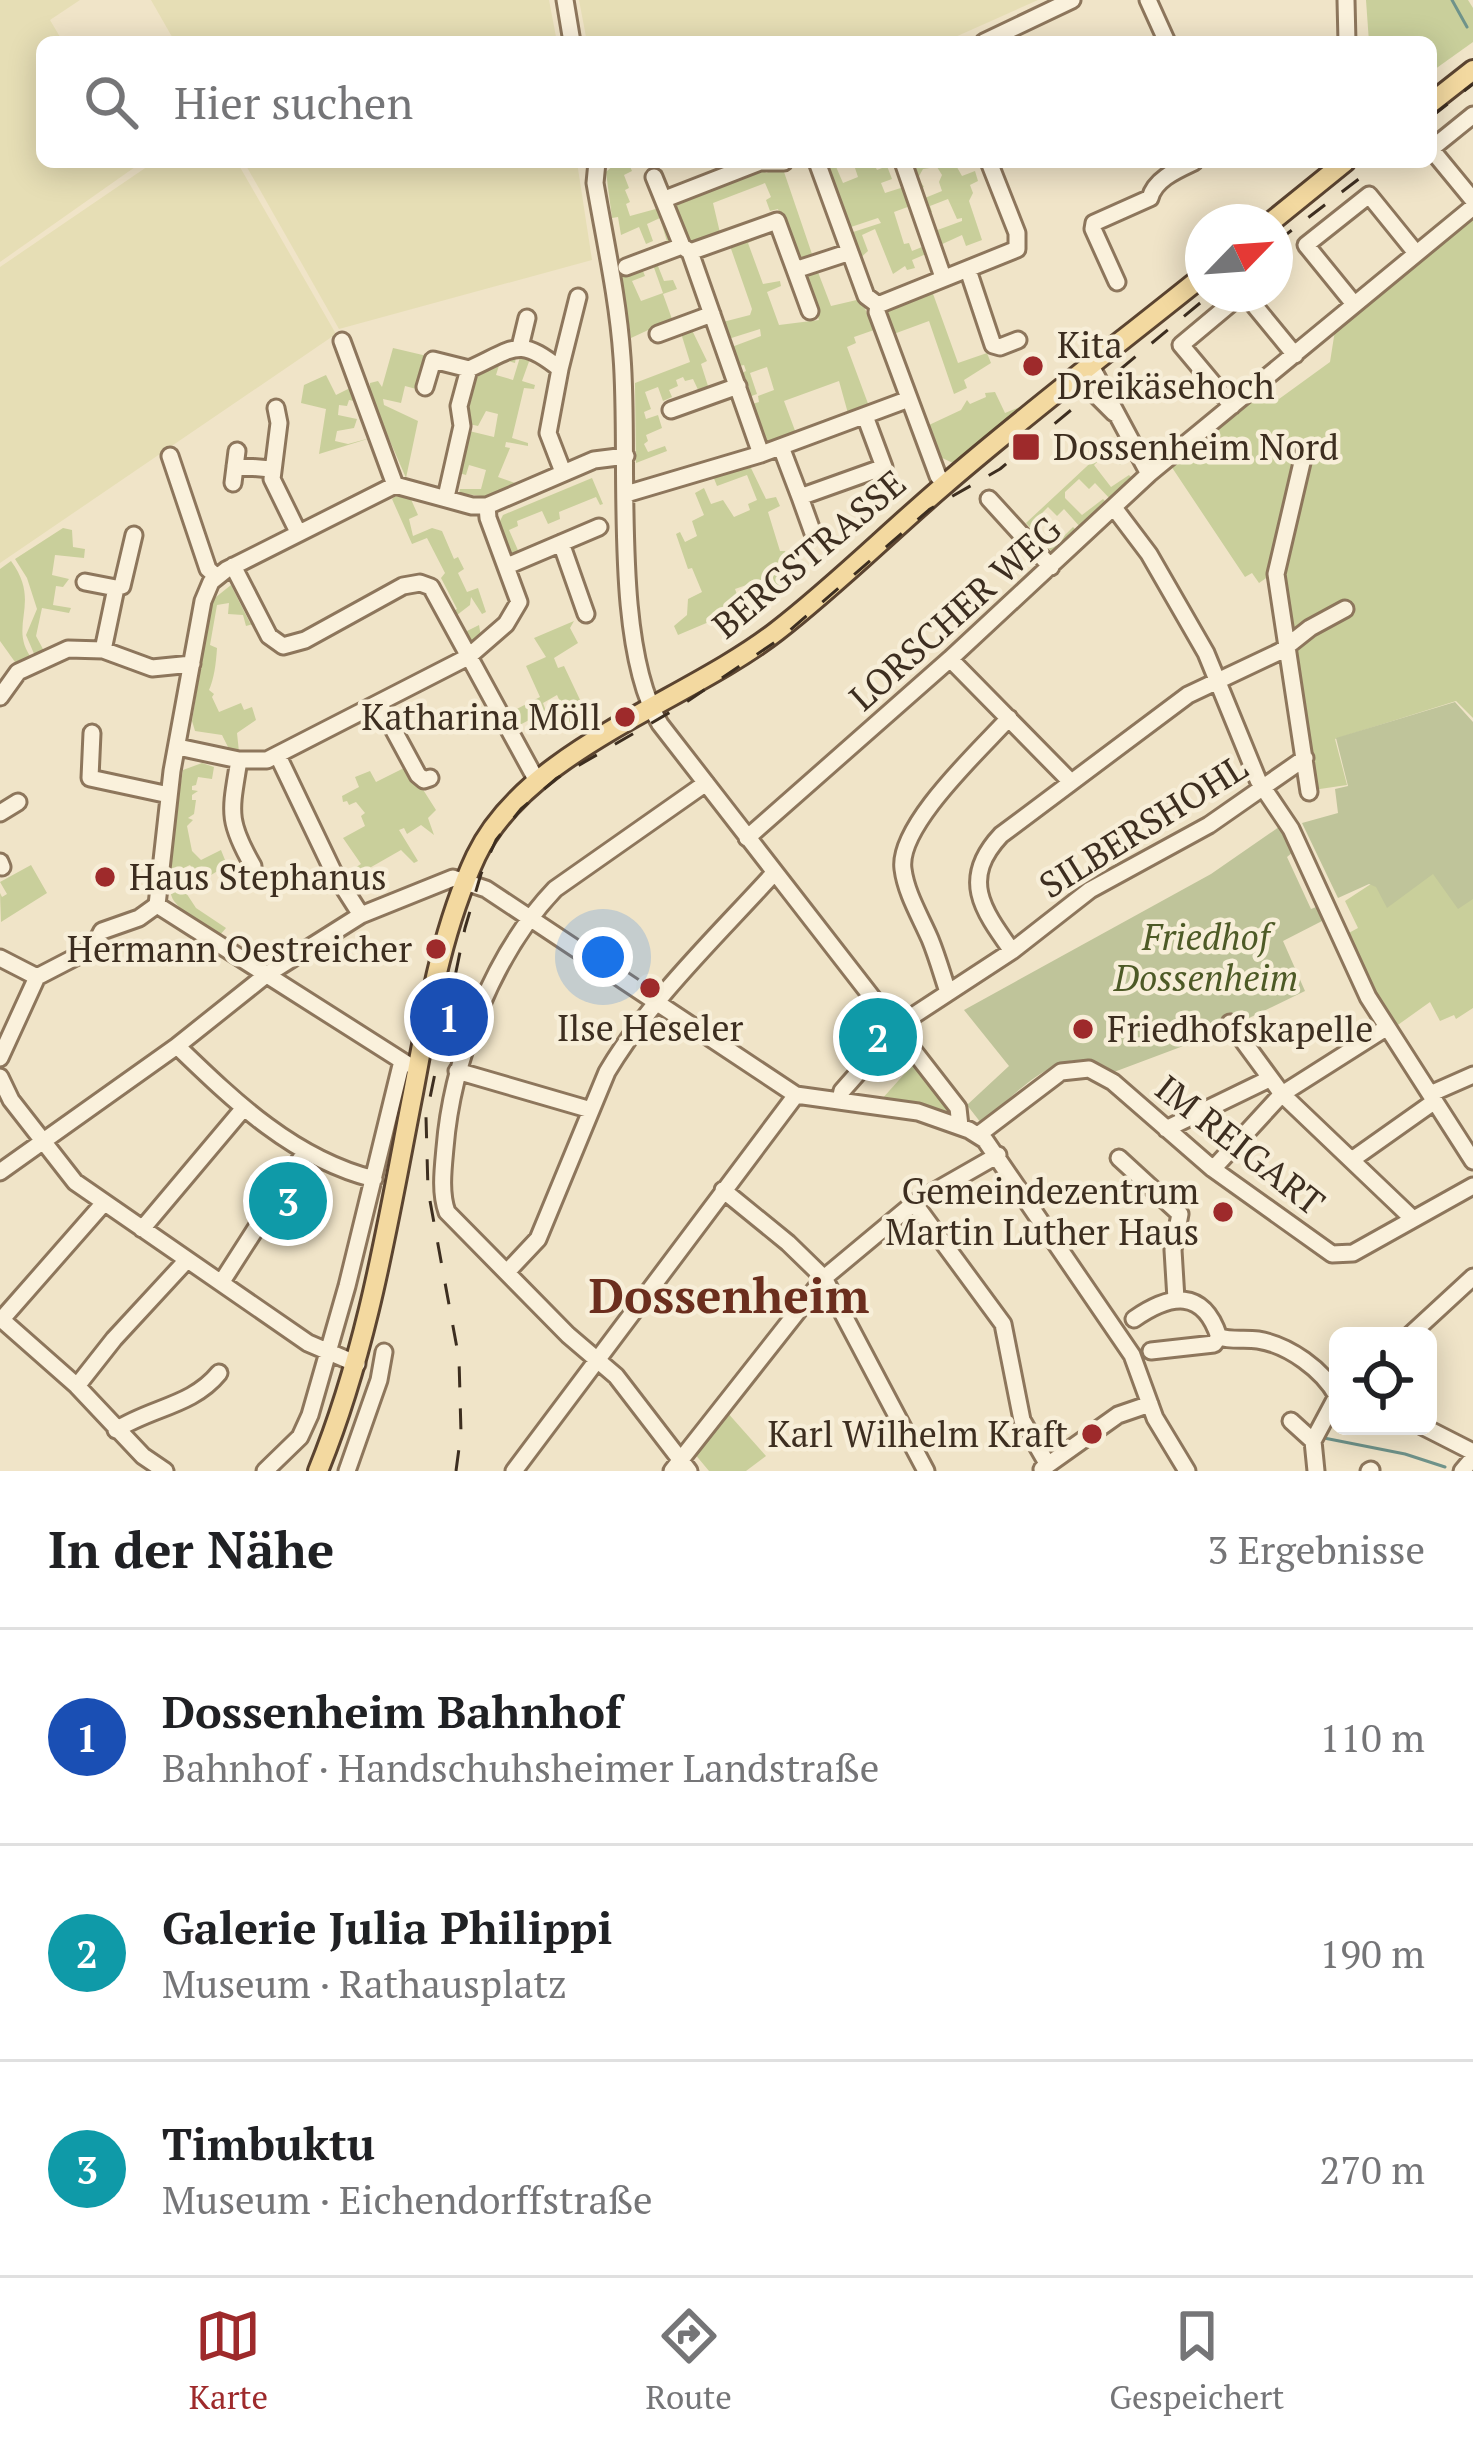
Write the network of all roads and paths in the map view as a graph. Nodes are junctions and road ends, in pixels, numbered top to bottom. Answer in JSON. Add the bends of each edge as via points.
{"nodes":[{"id":1,"x":565,"y":0,"type":"edge"},
{"id":2,"x":1072,"y":0,"type":"edge"},
{"id":3,"x":1148,"y":0,"type":"edge"},
{"id":4,"x":1346,"y":0,"type":"edge"},
{"id":5,"x":571,"y":36,"type":"edge"},
{"id":6,"x":996,"y":36,"type":"edge"},
{"id":7,"x":1164,"y":36,"type":"edge"},
{"id":8,"x":1347,"y":36,"type":"edge"},
{"id":9,"x":1473,"y":70,"type":"edge"},
{"id":10,"x":1437,"y":98,"type":"edge"},
{"id":11,"x":1473,"y":115,"type":"edge"},
{"id":12,"x":1437,"y":144,"type":"edge"},
{"id":13,"x":1437,"y":157,"type":"edge"},
{"id":14,"x":597,"y":168,"type":"edge"},
{"id":15,"x":745,"y":168,"type":"edge"},
{"id":16,"x":819,"y":168,"type":"edge"},
{"id":17,"x":905,"y":168,"type":"edge"},
{"id":18,"x":991,"y":168,"type":"edge"},
{"id":19,"x":1180,"y":168,"type":"edge"},
{"id":20,"x":1338,"y":168,"type":"edge"},
{"id":21,"x":654,"y":177,"type":"dead end"},
{"id":22,"x":665,"y":199,"type":"junction"},
{"id":23,"x":1293,"y":204,"type":"edge"},
{"id":24,"x":1473,"y":204,"type":"edge"},
{"id":25,"x":686,"y":249,"type":"junction"},
{"id":26,"x":850,"y":252,"type":"junction"},
{"id":27,"x":1417,"y":254,"type":"junction"},
{"id":28,"x":626,"y":267,"type":"dead end"},
{"id":29,"x":796,"y":270,"type":"junction"},
{"id":30,"x":968,"y":270,"type":"junction"},
{"id":31,"x":944,"y":277,"type":"junction"},
{"id":32,"x":1117,"y":283,"type":"dead end"},
{"id":33,"x":1185,"y":291,"type":"edge"},
{"id":34,"x":578,"y":297,"type":"dead end"},
{"id":35,"x":1354,"y":304,"type":"junction"},
{"id":36,"x":878,"y":305,"type":"junction"},
{"id":37,"x":810,"y":311,"type":"dead end"},
{"id":38,"x":1222,"y":312,"type":"edge"},
{"id":39,"x":1259,"y":312,"type":"edge"},
{"id":40,"x":712,"y":314,"type":"junction"},
{"id":41,"x":527,"y":318,"type":"dead end"},
{"id":42,"x":658,"y":334,"type":"dead end"},
{"id":43,"x":1018,"y":340,"type":"dead end"},
{"id":44,"x":342,"y":341,"type":"dead end"},
{"id":45,"x":520,"y":347,"type":"junction"},
{"id":46,"x":1295,"y":355,"type":"junction"},
{"id":47,"x":469,"y":369,"type":"junction"},
{"id":48,"x":560,"y":369,"type":"junction"},
{"id":49,"x":1088,"y":370,"type":"junction"},
{"id":50,"x":425,"y":386,"type":"dead end"},
{"id":51,"x":738,"y":386,"type":"junction"},
{"id":52,"x":1065,"y":388,"type":"junction"},
{"id":53,"x":1093,"y":392,"type":"junction"},
{"id":54,"x":909,"y":399,"type":"junction"},
{"id":55,"x":1232,"y":406,"type":"junction"},
{"id":56,"x":276,"y":408,"type":"dead end"},
{"id":57,"x":671,"y":410,"type":"dead end"},
{"id":58,"x":1115,"y":415,"type":"junction"},
{"id":59,"x":865,"y":416,"type":"junction"},
{"id":60,"x":781,"y":446,"type":"junction"},
{"id":61,"x":1304,"y":454,"type":"dead end"},
{"id":62,"x":170,"y":456,"type":"dead end"},
{"id":63,"x":626,"y":456,"type":"junction"},
{"id":64,"x":753,"y":456,"type":"junction"},
{"id":65,"x":235,"y":467,"type":"dead end"},
{"id":66,"x":271,"y":470,"type":"junction"},
{"id":67,"x":563,"y":472,"type":"junction"},
{"id":68,"x":1149,"y":474,"type":"junction"},
{"id":69,"x":949,"y":481,"type":"junction"},
{"id":70,"x":395,"y":485,"type":"junction"},
{"id":71,"x":626,"y":494,"type":"junction"},
{"id":72,"x":446,"y":497,"type":"junction"},
{"id":73,"x":800,"y":497,"type":"junction"},
{"id":74,"x":989,"y":499,"type":"dead end"},
{"id":75,"x":487,"y":506,"type":"junction"},
{"id":76,"x":1115,"y":509,"type":"junction"},
{"id":77,"x":599,"y":527,"type":"dead end"},
{"id":78,"x":298,"y":532,"type":"junction"},
{"id":79,"x":134,"y":535,"type":"dead end"},
{"id":80,"x":814,"y":536,"type":"dead end"},
{"id":81,"x":561,"y":543,"type":"junction"},
{"id":82,"x":232,"y":566,"type":"junction"},
{"id":83,"x":507,"y":566,"type":"junction"},
{"id":84,"x":1051,"y":567,"type":"junction"},
{"id":85,"x":217,"y":577,"type":"junction"},
{"id":86,"x":85,"y":582,"type":"dead end"},
{"id":87,"x":116,"y":588,"type":"junction"},
{"id":88,"x":1345,"y":609,"type":"dead end"},
{"id":89,"x":586,"y":614,"type":"dead end"},
{"id":90,"x":1287,"y":646,"type":"junction"},
{"id":91,"x":103,"y":650,"type":"junction"},
{"id":92,"x":468,"y":657,"type":"junction"},
{"id":93,"x":950,"y":659,"type":"junction"},
{"id":94,"x":192,"y":664,"type":"junction"},
{"id":95,"x":1220,"y":681,"type":"junction"},
{"id":96,"x":0,"y":697,"type":"edge"},
{"id":97,"x":379,"y":703,"type":"junction"},
{"id":98,"x":652,"y":710,"type":"junction"},
{"id":99,"x":1009,"y":718,"type":"junction"},
{"id":100,"x":92,"y":734,"type":"dead end"},
{"id":101,"x":178,"y":747,"type":"junction"},
{"id":102,"x":278,"y":756,"type":"junction"},
{"id":103,"x":1305,"y":758,"type":"junction"},
{"id":104,"x":238,"y":760,"type":"junction"},
{"id":105,"x":430,"y":778,"type":"dead end"},
{"id":106,"x":537,"y":781,"type":"junction"},
{"id":107,"x":1071,"y":782,"type":"junction"},
{"id":108,"x":706,"y":783,"type":"junction"},
{"id":109,"x":1256,"y":791,"type":"junction"},
{"id":110,"x":1310,"y":792,"type":"dead end"},
{"id":111,"x":169,"y":795,"type":"junction"},
{"id":112,"x":18,"y":802,"type":"dead end"},
{"id":113,"x":0,"y":813,"type":"edge"},
{"id":114,"x":747,"y":838,"type":"junction"},
{"id":115,"x":253,"y":866,"type":"dead end"},
{"id":116,"x":775,"y":872,"type":"junction"},
{"id":117,"x":466,"y":880,"type":"junction"},
{"id":118,"x":157,"y":905,"type":"junction"},
{"id":119,"x":361,"y":915,"type":"junction"},
{"id":120,"x":531,"y":918,"type":"junction"},
{"id":121,"x":1012,"y":951,"type":"junction"},
{"id":122,"x":0,"y":958,"type":"edge"},
{"id":123,"x":266,"y":975,"type":"junction"},
{"id":124,"x":37,"y":977,"type":"junction"},
{"id":125,"x":947,"y":992,"type":"junction"},
{"id":126,"x":657,"y":1002,"type":"junction"},
{"id":127,"x":1230,"y":1023,"type":"dead end"},
{"id":128,"x":1386,"y":1028,"type":"junction"},
{"id":129,"x":897,"y":1029,"type":"junction"},
{"id":130,"x":177,"y":1046,"type":"junction"},
{"id":131,"x":0,"y":1058,"type":"edge"},
{"id":132,"x":410,"y":1065,"type":"junction"},
{"id":133,"x":457,"y":1071,"type":"junction"},
{"id":134,"x":1473,"y":1075,"type":"edge"},
{"id":135,"x":0,"y":1077,"type":"edge"},
{"id":136,"x":1269,"y":1079,"type":"junction"},
{"id":137,"x":796,"y":1094,"type":"junction"},
{"id":138,"x":1282,"y":1094,"type":"junction"},
{"id":139,"x":1433,"y":1098,"type":"junction"},
{"id":140,"x":840,"y":1100,"type":"junction"},
{"id":141,"x":242,"y":1109,"type":"junction"},
{"id":142,"x":591,"y":1110,"type":"junction"},
{"id":143,"x":960,"y":1126,"type":"junction"},
{"id":144,"x":1166,"y":1129,"type":"junction"},
{"id":145,"x":978,"y":1136,"type":"junction"},
{"id":146,"x":42,"y":1141,"type":"junction"},
{"id":147,"x":305,"y":1152,"type":"junction"},
{"id":148,"x":998,"y":1155,"type":"junction"},
{"id":149,"x":1119,"y":1158,"type":"dead end"},
{"id":150,"x":1353,"y":1159,"type":"junction"},
{"id":151,"x":1473,"y":1161,"type":"edge"},
{"id":152,"x":1214,"y":1169,"type":"junction"},
{"id":153,"x":0,"y":1172,"type":"edge"},
{"id":154,"x":374,"y":1179,"type":"junction"},
{"id":155,"x":1473,"y":1186,"type":"edge"},
{"id":156,"x":723,"y":1190,"type":"junction"},
{"id":157,"x":914,"y":1202,"type":"junction"},
{"id":158,"x":103,"y":1204,"type":"junction"},
{"id":159,"x":1413,"y":1220,"type":"junction"},
{"id":160,"x":142,"y":1229,"type":"junction"},
{"id":161,"x":187,"y":1261,"type":"junction"},
{"id":162,"x":507,"y":1273,"type":"junction"},
{"id":163,"x":1473,"y":1277,"type":"edge"},
{"id":164,"x":824,"y":1279,"type":"junction"},
{"id":165,"x":220,"y":1282,"type":"junction"},
{"id":166,"x":1176,"y":1299,"type":"junction"},
{"id":167,"x":1,"y":1319,"type":"edge"},
{"id":168,"x":1124,"y":1327,"type":"junction"},
{"id":169,"x":1419,"y":1327,"type":"edge"},
{"id":170,"x":1219,"y":1337,"type":"junction"},
{"id":171,"x":384,"y":1352,"type":"dead end"},
{"id":172,"x":1151,"y":1352,"type":"dead end"},
{"id":173,"x":328,"y":1354,"type":"junction"},
{"id":174,"x":599,"y":1361,"type":"junction"},
{"id":175,"x":357,"y":1364,"type":"junction"},
{"id":176,"x":219,"y":1373,"type":"dead end"},
{"id":177,"x":1329,"y":1385,"type":"edge"},
{"id":178,"x":77,"y":1386,"type":"junction"},
{"id":179,"x":1150,"y":1404,"type":"junction"},
{"id":180,"x":1329,"y":1412,"type":"edge"},
{"id":181,"x":1292,"y":1421,"type":"dead end"},
{"id":182,"x":116,"y":1430,"type":"junction"},
{"id":183,"x":1437,"y":1435,"type":"edge"},
{"id":184,"x":1313,"y":1441,"type":"junction"},
{"id":185,"x":1473,"y":1455,"type":"edge"},
{"id":186,"x":143,"y":1456,"type":"junction"},
{"id":187,"x":681,"y":1467,"type":"edge"},
{"id":188,"x":1051,"y":1467,"type":"edge"},
{"id":189,"x":127,"y":1471,"type":"edge"},
{"id":190,"x":166,"y":1471,"type":"edge"},
{"id":191,"x":265,"y":1471,"type":"edge"},
{"id":192,"x":319,"y":1471,"type":"edge"},
{"id":193,"x":347,"y":1471,"type":"edge"},
{"id":194,"x":514,"y":1471,"type":"edge"},
{"id":195,"x":926,"y":1471,"type":"edge"},
{"id":196,"x":1187,"y":1471,"type":"edge"},
{"id":197,"x":1316,"y":1471,"type":"edge"},
{"id":198,"x":1462,"y":1471,"type":"edge"}],
"edges":[{"from":1,"to":5,"type":"street"},
{"from":2,"to":6,"type":"street"},
{"from":3,"to":7,"type":"street"},
{"from":4,"to":8,"type":"street"},
{"from":9,"to":10,"type":"main road"},
{"from":11,"to":12,"type":"street"},
{"from":13,"to":24,"type":"street"},
{"from":14,"to":63,"type":"street"},
{"from":15,"to":22,"type":"street"},
{"from":16,"to":26,"type":"street"},
{"from":17,"to":31,"type":"street"},
{"from":18,"to":30,"type":"street","via":[[1017,249]]},
{"from":19,"to":32,"type":"street","via":[[1150,198],[1094,223]]},
{"from":20,"to":23,"type":"main road"},
{"from":21,"to":22,"type":"street"},
{"from":22,"to":25,"type":"street"},
{"from":24,"to":27,"type":"street","name":"LORSCHER WEG"},
{"from":25,"to":28,"type":"street"},
{"from":25,"to":29,"type":"street","via":[[777,220]]},
{"from":25,"to":40,"type":"street"},
{"from":26,"to":29,"type":"street"},
{"from":26,"to":36,"type":"street","via":[[866,296]]},
{"from":27,"to":35,"type":"street","name":"LORSCHER WEG"},
{"from":27,"to":35,"type":"street","via":[[1369,195],[1353,207],[1306,245]]},
{"from":29,"to":37,"type":"street"},
{"from":30,"to":31,"type":"street"},
{"from":30,"to":43,"type":"street","via":[[994,345]]},
{"from":31,"to":36,"type":"street"},
{"from":33,"to":49,"type":"main road","name":"BERGSTRASSE"},
{"from":34,"to":48,"type":"street"},
{"from":35,"to":46,"type":"street","name":"LORSCHER WEG"},
{"from":36,"to":54,"type":"street"},
{"from":38,"to":55,"type":"street","via":[[1181,345]]},
{"from":39,"to":46,"type":"street"},
{"from":40,"to":42,"type":"street"},
{"from":40,"to":51,"type":"street"},
{"from":41,"to":45,"type":"street"},
{"from":44,"to":70,"type":"street"},
{"from":45,"to":47,"type":"street"},
{"from":45,"to":48,"type":"street"},
{"from":46,"to":55,"type":"street","name":"LORSCHER WEG"},
{"from":47,"to":50,"type":"street","via":[[431,358]]},
{"from":47,"to":72,"type":"street"},
{"from":48,"to":67,"type":"street","via":[[548,433]]},
{"from":49,"to":52,"type":"main road","name":"BERGSTRASSE"},
{"from":49,"to":53,"type":"street"},
{"from":49,"to":58,"type":"street","via":[[1103,383]]},
{"from":51,"to":57,"type":"street"},
{"from":51,"to":64,"type":"street"},
{"from":52,"to":53,"type":"street"},
{"from":52,"to":69,"type":"main road","name":"BERGSTRASSE"},
{"from":53,"to":58,"type":"street"},
{"from":54,"to":59,"type":"street"},
{"from":54,"to":69,"type":"street"},
{"from":55,"to":68,"type":"street","name":"LORSCHER WEG"},
{"from":56,"to":66,"type":"street"},
{"from":58,"to":68,"type":"street"},
{"from":59,"to":60,"type":"street"},
{"from":59,"to":73,"type":"street","via":[[884,467]]},
{"from":60,"to":64,"type":"street"},
{"from":60,"to":73,"type":"street"},
{"from":61,"to":90,"type":"street","via":[[1277,561]]},
{"from":62,"to":85,"type":"street"},
{"from":63,"to":67,"type":"street"},
{"from":63,"to":71,"type":"street"},
{"from":64,"to":71,"type":"street"},
{"from":65,"to":66,"type":"street"},
{"from":66,"to":78,"type":"street"},
{"from":67,"to":75,"type":"street"},
{"from":68,"to":76,"type":"street","name":"LORSCHER WEG"},
{"from":69,"to":98,"type":"main road","name":"BERGSTRASSE","via":[[775,633]]},
{"from":70,"to":72,"type":"street"},
{"from":70,"to":78,"type":"street"},
{"from":71,"to":98,"type":"street","via":[[633,632]]},
{"from":72,"to":75,"type":"street"},
{"from":73,"to":80,"type":"street"},
{"from":74,"to":84,"type":"street"},
{"from":75,"to":83,"type":"street"},
{"from":76,"to":84,"type":"street","name":"LORSCHER WEG"},
{"from":76,"to":95,"type":"street"},
{"from":77,"to":81,"type":"street"},
{"from":78,"to":82,"type":"street"},
{"from":79,"to":87,"type":"street"},
{"from":81,"to":83,"type":"street"},
{"from":81,"to":89,"type":"street"},
{"from":82,"to":85,"type":"street"},
{"from":82,"to":92,"type":"street","via":[[277,644],[291,646],[403,586],[425,584]]},
{"from":83,"to":92,"type":"street","via":[[516,612]]},
{"from":84,"to":93,"type":"street","name":"LORSCHER WEG"},
{"from":85,"to":94,"type":"street","via":[[203,601]]},
{"from":86,"to":87,"type":"street"},
{"from":87,"to":91,"type":"street"},
{"from":88,"to":90,"type":"street"},
{"from":90,"to":95,"type":"street"},
{"from":90,"to":103,"type":"street"},
{"from":91,"to":94,"type":"street","via":[[152,668]]},
{"from":91,"to":96,"type":"street","via":[[43,658],[12,678]]},
{"from":92,"to":97,"type":"street"},
{"from":92,"to":106,"type":"street"},
{"from":93,"to":99,"type":"street"},
{"from":93,"to":114,"type":"street","name":"LORSCHER WEG"},
{"from":94,"to":101,"type":"street"},
{"from":95,"to":107,"type":"street","via":[[1188,695]]},
{"from":95,"to":109,"type":"street"},
{"from":97,"to":102,"type":"street"},
{"from":97,"to":105,"type":"street","via":[[415,771]]},
{"from":98,"to":106,"type":"main road","name":"BERGSTRASSE"},
{"from":98,"to":108,"type":"street"},
{"from":99,"to":107,"type":"street"},
{"from":99,"to":125,"type":"street","via":[[910,835],[901,863]]},
{"from":100,"to":111,"type":"street","via":[[90,778]]},
{"from":101,"to":104,"type":"street"},
{"from":101,"to":111,"type":"street"},
{"from":102,"to":104,"type":"street"},
{"from":102,"to":119,"type":"street"},
{"from":103,"to":109,"type":"street","name":"SILBERSHOHL"},
{"from":103,"to":110,"type":"street"},
{"from":104,"to":115,"type":"street","via":[[232,826]]},
{"from":106,"to":117,"type":"main road","name":"BERGSTRASSE","via":[[490,832]]},
{"from":107,"to":121,"type":"street","via":[[1001,835],[979,867],[985,911]]},
{"from":108,"to":114,"type":"street"},
{"from":108,"to":120,"type":"street","via":[[555,890]]},
{"from":109,"to":121,"type":"street","name":"SILBERSHOHL","via":[[1090,890]]},
{"from":109,"to":128,"type":"street","via":[[1291,829]]},
{"from":111,"to":118,"type":"street"},
{"from":112,"to":113,"type":"street"},
{"from":114,"to":116,"type":"street"},
{"from":116,"to":126,"type":"street"},
{"from":116,"to":129,"type":"street"},
{"from":117,"to":119,"type":"street","via":[[425,886]]},
{"from":117,"to":120,"type":"street"},
{"from":117,"to":132,"type":"main road","name":"BERGSTRASSE"},
{"from":118,"to":123,"type":"street"},
{"from":118,"to":124,"type":"street"},
{"from":119,"to":123,"type":"street"},
{"from":120,"to":126,"type":"street"},
{"from":120,"to":133,"type":"street","via":[[493,982]]},
{"from":121,"to":125,"type":"street","name":"SILBERSHOHL"},
{"from":122,"to":124,"type":"street"},
{"from":123,"to":130,"type":"street"},
{"from":123,"to":132,"type":"street"},
{"from":124,"to":131,"type":"street"},
{"from":125,"to":129,"type":"street","name":"SILBERSHOHL"},
{"from":126,"to":137,"type":"street"},
{"from":126,"to":142,"type":"street","via":[[619,1052]]},
{"from":127,"to":136,"type":"street"},
{"from":128,"to":138,"type":"street"},
{"from":128,"to":139,"type":"street"},
{"from":129,"to":140,"type":"street","name":"SILBERSHOHL"},
{"from":129,"to":143,"type":"street","via":[[958,1108]]},
{"from":130,"to":141,"type":"street"},
{"from":130,"to":146,"type":"street"},
{"from":132,"to":154,"type":"street"},
{"from":132,"to":175,"type":"main road","name":"BERGSTRASSE","via":[[380,1269]]},
{"from":133,"to":142,"type":"street"},
{"from":133,"to":162,"type":"street","via":[[447,1112],[445,1206]]},
{"from":134,"to":139,"type":"street"},
{"from":135,"to":146,"type":"street"},
{"from":136,"to":138,"type":"street"},
{"from":136,"to":144,"type":"street"},
{"from":137,"to":140,"type":"street"},
{"from":137,"to":156,"type":"street"},
{"from":138,"to":150,"type":"street"},
{"from":138,"to":152,"type":"street"},
{"from":139,"to":150,"type":"street"},
{"from":139,"to":151,"type":"street"},
{"from":140,"to":143,"type":"street"},
{"from":141,"to":147,"type":"street"},
{"from":141,"to":160,"type":"street"},
{"from":142,"to":162,"type":"street","via":[[538,1239]]},
{"from":143,"to":145,"type":"street"},
{"from":144,"to":145,"type":"street","name":"IM REIGART","via":[[1101,1073],[1078,1068],[1048,1080]]},
{"from":144,"to":152,"type":"street","name":"IM REIGART"},
{"from":145,"to":148,"type":"street"},
{"from":146,"to":153,"type":"street"},
{"from":146,"to":158,"type":"street"},
{"from":147,"to":154,"type":"street"},
{"from":147,"to":165,"type":"street"},
{"from":148,"to":157,"type":"street"},
{"from":148,"to":168,"type":"street"},
{"from":149,"to":166,"type":"street","via":[[1180,1214]]},
{"from":150,"to":159,"type":"street"},
{"from":152,"to":159,"type":"street","name":"IM REIGART","via":[[1332,1254],[1353,1253]]},
{"from":154,"to":173,"type":"street"},
{"from":155,"to":159,"type":"street","name":"IM REIGART"},
{"from":156,"to":164,"type":"street"},
{"from":156,"to":174,"type":"street"},
{"from":157,"to":164,"type":"street"},
{"from":157,"to":188,"type":"street","via":[[1003,1324],[1022,1420]]},
{"from":158,"to":160,"type":"street"},
{"from":158,"to":167,"type":"street"},
{"from":160,"to":161,"type":"street"},
{"from":161,"to":165,"type":"street"},
{"from":161,"to":178,"type":"street"},
{"from":162,"to":174,"type":"street"},
{"from":163,"to":169,"type":"street"},
{"from":164,"to":187,"type":"street"},
{"from":164,"to":195,"type":"street"},
{"from":165,"to":173,"type":"street"},
{"from":166,"to":168,"type":"street"},
{"from":166,"to":170,"type":"street","via":[[1206,1312]]},
{"from":167,"to":178,"type":"street"},
{"from":168,"to":179,"type":"street"},
{"from":170,"to":172,"type":"street"},
{"from":170,"to":177,"type":"street","via":[[1271,1343]]},
{"from":171,"to":193,"type":"street"},
{"from":173,"to":175,"type":"street"},
{"from":173,"to":191,"type":"street","via":[[300,1437]]},
{"from":174,"to":187,"type":"street"},
{"from":174,"to":194,"type":"street"},
{"from":175,"to":192,"type":"main road","name":"BERGSTRASSE"},
{"from":176,"to":182,"type":"street","via":[[197,1394]]},
{"from":178,"to":182,"type":"street"},
{"from":179,"to":188,"type":"street","via":[[1118,1415]]},
{"from":179,"to":196,"type":"street"},
{"from":180,"to":184,"type":"street"},
{"from":181,"to":184,"type":"street"},
{"from":182,"to":186,"type":"street"},
{"from":183,"to":185,"type":"street"},
{"from":184,"to":197,"type":"street"},
{"from":185,"to":198,"type":"street"},
{"from":186,"to":189,"type":"street"},
{"from":186,"to":190,"type":"street"}]}
